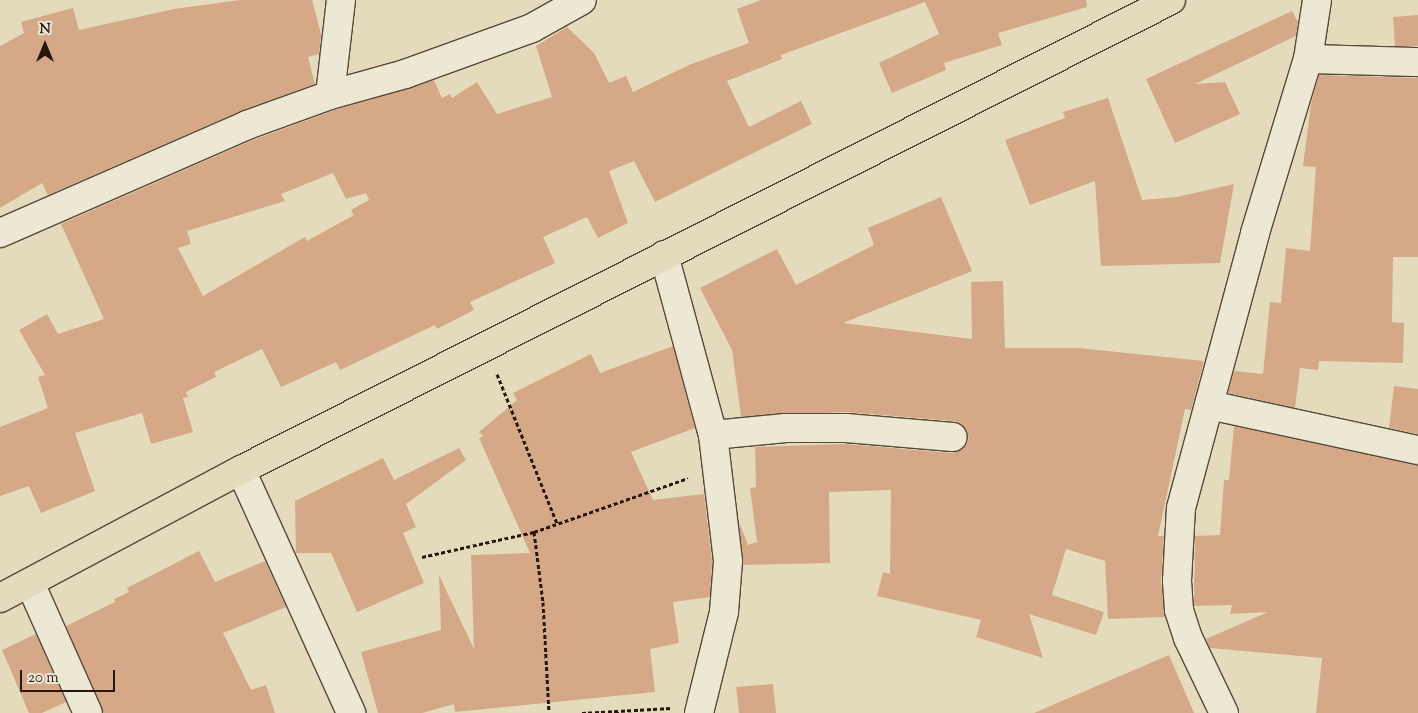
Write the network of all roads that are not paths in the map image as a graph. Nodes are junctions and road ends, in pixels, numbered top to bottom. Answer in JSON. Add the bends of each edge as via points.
{"nodes":[{"id":1,"x":341,"y":0,"type":"edge"},
{"id":2,"x":582,"y":0,"type":"edge"},
{"id":3,"x":1171,"y":0,"type":"edge"},
{"id":4,"x":1318,"y":0,"type":"edge"},
{"id":5,"x":1308,"y":59,"type":"junction"},
{"id":6,"x":1418,"y":62,"type":"edge"},
{"id":7,"x":330,"y":95,"type":"junction"},
{"id":8,"x":0,"y":233,"type":"edge"},
{"id":9,"x":664,"y":255,"type":"junction"},
{"id":10,"x":1209,"y":405,"type":"junction"},
{"id":11,"x":713,"y":435,"type":"junction"},
{"id":12,"x":952,"y":437,"type":"dead end"},
{"id":13,"x":1418,"y":450,"type":"edge"},
{"id":14,"x":241,"y":470,"type":"junction"},
{"id":15,"x":30,"y":583,"type":"junction"},
{"id":16,"x":2,"y":593,"type":"edge"},
{"id":17,"x":699,"y":711,"type":"edge"},
{"id":18,"x":88,"y":713,"type":"edge"},
{"id":19,"x":350,"y":713,"type":"edge"},
{"id":20,"x":1224,"y":713,"type":"edge"}],
"edges":[{"from":1,"to":7,"type":"street"},
{"from":2,"to":7,"type":"street","via":[[507,38]]},
{"from":3,"to":9,"type":"main road"},
{"from":4,"to":5,"type":"street"},
{"from":5,"to":6,"type":"street"},
{"from":5,"to":10,"type":"street","via":[[1255,233]]},
{"from":7,"to":8,"type":"street","via":[[239,129]]},
{"from":9,"to":11,"type":"street"},
{"from":9,"to":14,"type":"main road","via":[[488,348]]},
{"from":10,"to":13,"type":"street"},
{"from":10,"to":20,"type":"street","via":[[1181,508],[1176,581],[1179,610],[1188,638]]},
{"from":11,"to":12,"type":"street","via":[[786,428],[846,428]]},
{"from":11,"to":17,"type":"street","via":[[719,466],[728,583],[724,612]]},
{"from":14,"to":15,"type":"main road"},
{"from":14,"to":19,"type":"street"},
{"from":15,"to":16,"type":"main road"},
{"from":15,"to":18,"type":"street"}]}
